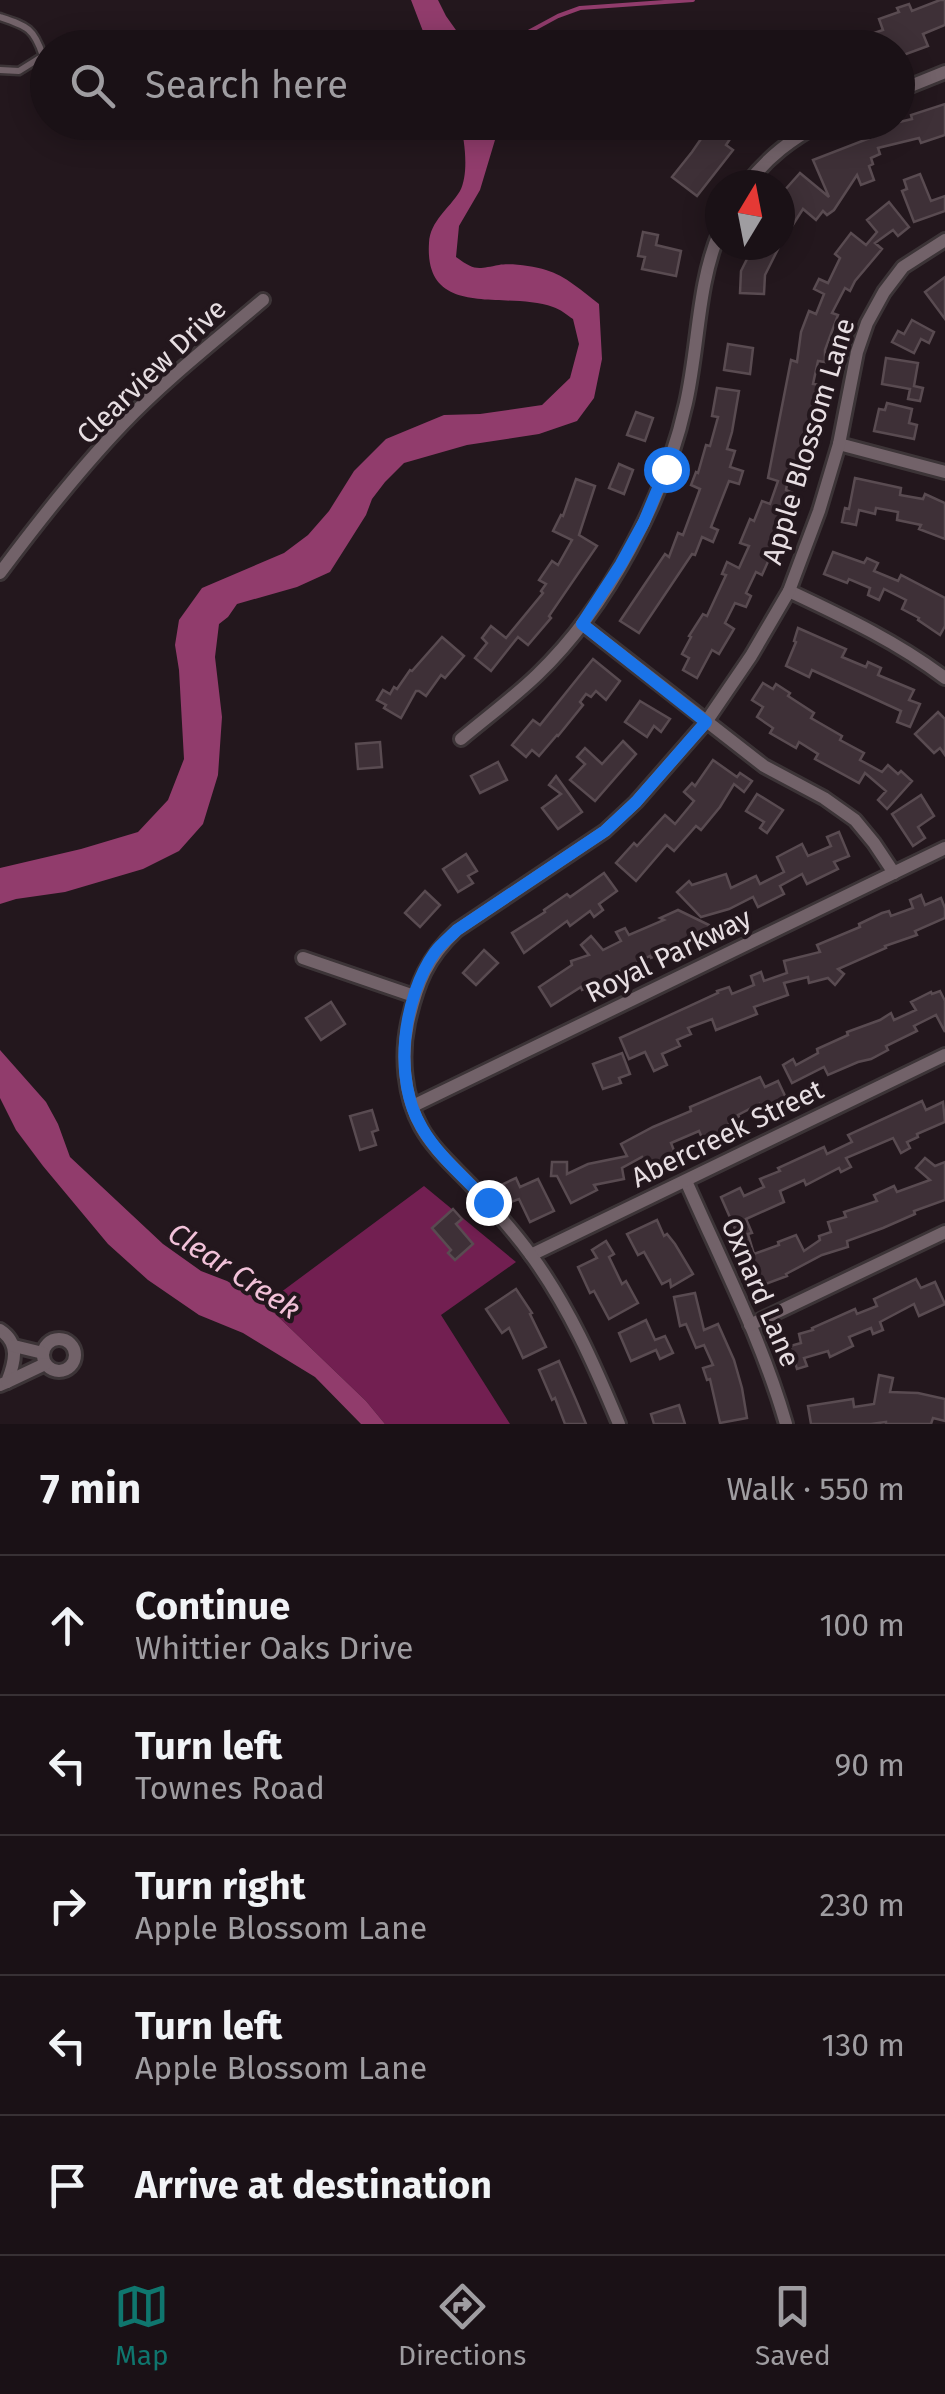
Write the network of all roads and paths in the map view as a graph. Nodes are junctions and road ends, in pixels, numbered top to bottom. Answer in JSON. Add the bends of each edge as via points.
{"nodes":[{"id":1,"x":0,"y":17,"type":"edge"},
{"id":2,"x":30,"y":31,"type":"edge"},
{"id":3,"x":30,"y":65,"type":"edge"},
{"id":4,"x":0,"y":70,"type":"edge"},
{"id":5,"x":945,"y":72,"type":"edge"},
{"id":6,"x":915,"y":84,"type":"edge"},
{"id":7,"x":790,"y":140,"type":"edge"},
{"id":8,"x":758,"y":170,"type":"edge"},
{"id":9,"x":945,"y":240,"type":"edge"},
{"id":10,"x":708,"y":260,"type":"edge"},
{"id":11,"x":263,"y":300,"type":"dead end"},
{"id":12,"x":839,"y":444,"type":"junction"},
{"id":13,"x":945,"y":472,"type":"edge"},
{"id":14,"x":0,"y":574,"type":"edge"},
{"id":15,"x":789,"y":592,"type":"junction"},
{"id":16,"x":582,"y":624,"type":"junction"},
{"id":17,"x":945,"y":678,"type":"edge"},
{"id":18,"x":706,"y":722,"type":"junction"},
{"id":19,"x":461,"y":739,"type":"dead end"},
{"id":20,"x":945,"y":848,"type":"edge"},
{"id":21,"x":894,"y":874,"type":"junction"},
{"id":22,"x":303,"y":958,"type":"dead end"},
{"id":23,"x":414,"y":996,"type":"junction"},
{"id":24,"x":945,"y":1055,"type":"edge"},
{"id":25,"x":413,"y":1106,"type":"junction"},
{"id":26,"x":686,"y":1181,"type":"junction"},
{"id":27,"x":945,"y":1232,"type":"edge"},
{"id":28,"x":531,"y":1255,"type":"junction"},
{"id":29,"x":750,"y":1325,"type":"junction"},
{"id":30,"x":0,"y":1330,"type":"edge"},
{"id":31,"x":14,"y":1346,"type":"junction"},
{"id":32,"x":4,"y":1384,"type":"edge"},
{"id":33,"x":619,"y":1424,"type":"edge"},
{"id":34,"x":786,"y":1424,"type":"edge"}],
"edges":[{"from":1,"to":2,"type":"lane"},
{"from":3,"to":4,"type":"lane","via":[[19,72]]},
{"from":5,"to":6,"type":"street"},
{"from":7,"to":8,"type":"street"},
{"from":9,"to":12,"type":"street","name":"Apple Blossom Lane","via":[[903,268],[867,323]]},
{"from":10,"to":16,"type":"street","via":[[685,408],[666,469],[644,522]]},
{"from":11,"to":14,"type":"street","name":"Clearview Drive","via":[[124,423]]},
{"from":12,"to":13,"type":"street"},
{"from":12,"to":15,"type":"street","name":"Apple Blossom Lane"},
{"from":15,"to":17,"type":"street","via":[[880,634]]},
{"from":15,"to":18,"type":"street","name":"Apple Blossom Lane"},
{"from":16,"to":18,"type":"street"},
{"from":16,"to":19,"type":"street","via":[[538,674]]},
{"from":18,"to":21,"type":"street","via":[[855,820]]},
{"from":18,"to":23,"type":"street","name":"Apple Blossom Lane","via":[[605,831],[457,930],[437,949]]},
{"from":20,"to":21,"type":"street","name":"Royal Parkway"},
{"from":21,"to":25,"type":"street","name":"Royal Parkway"},
{"from":22,"to":23,"type":"street"},
{"from":23,"to":25,"type":"street","name":"Apple Blossom Lane","via":[[404,1042]]},
{"from":24,"to":26,"type":"street","name":"Abercreek Street"},
{"from":25,"to":28,"type":"street","name":"Apple Blossom Lane","via":[[421,1127]]},
{"from":26,"to":28,"type":"street","name":"Abercreek Street"},
{"from":26,"to":29,"type":"street","name":"Oxnard Lane"},
{"from":27,"to":29,"type":"street"},
{"from":28,"to":33,"type":"street","name":"Apple Blossom Lane","via":[[583,1338]]},
{"from":29,"to":34,"type":"street","name":"Oxnard Lane"},
{"from":30,"to":31,"type":"street"},
{"from":31,"to":32,"type":"street"},
{"from":31,"to":32,"type":"street","via":[[44,1358]]}]}
